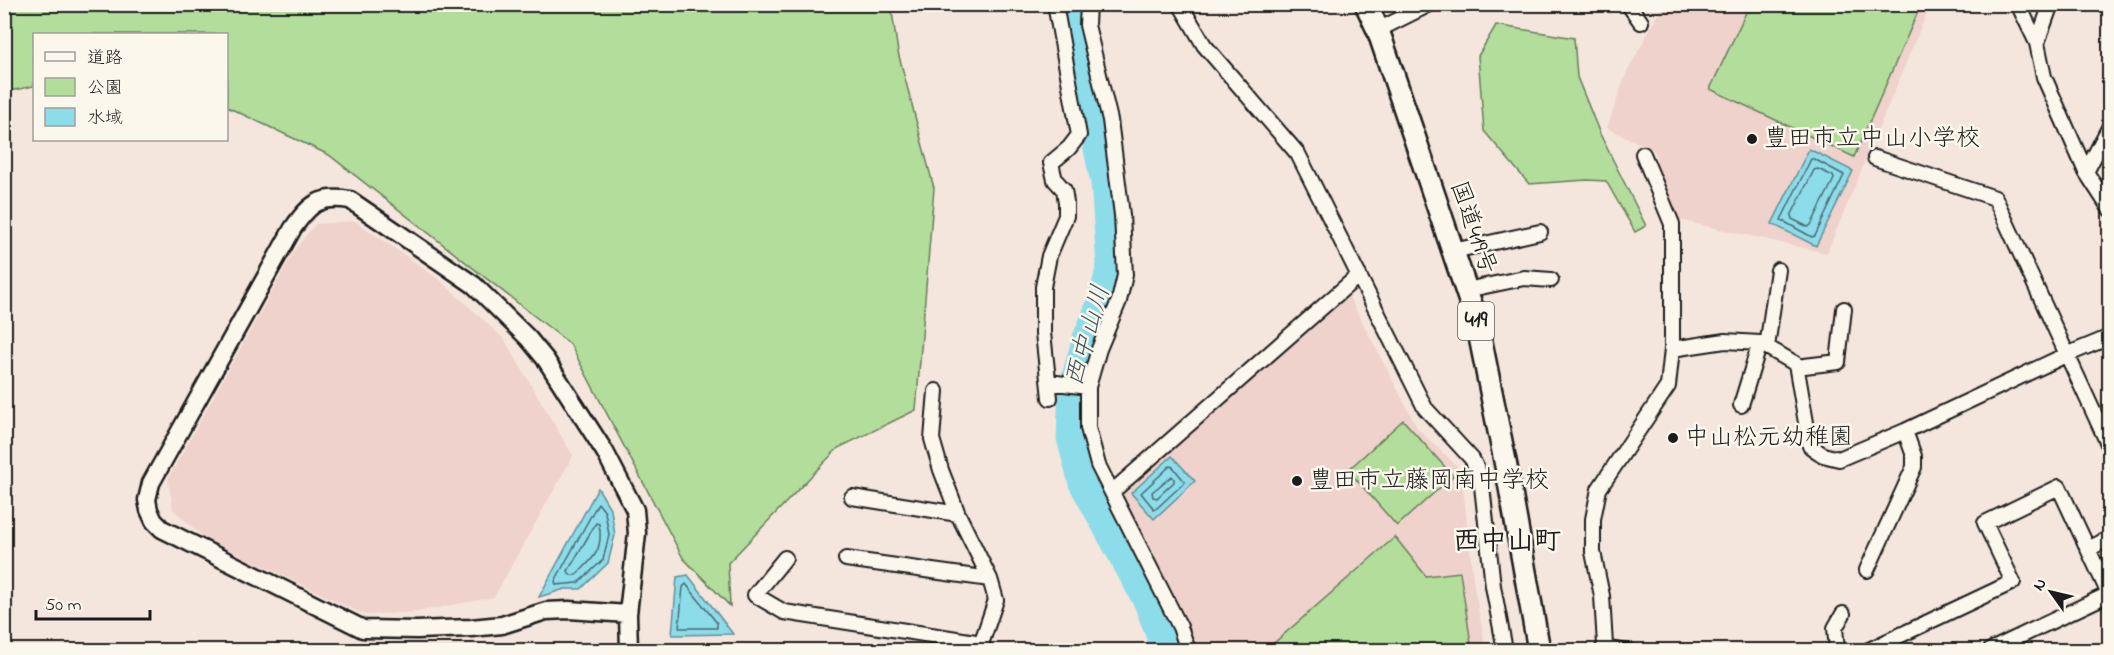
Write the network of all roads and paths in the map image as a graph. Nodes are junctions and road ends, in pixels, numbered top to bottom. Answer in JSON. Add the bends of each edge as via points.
{"nodes":[{"id":1,"x":1055,"y":4,"type":"edge"},
{"id":2,"x":1088,"y":4,"type":"edge"},
{"id":3,"x":1180,"y":4,"type":"edge"},
{"id":4,"x":1366,"y":4,"type":"edge"},
{"id":5,"x":1430,"y":4,"type":"edge"},
{"id":6,"x":1628,"y":4,"type":"edge"},
{"id":7,"x":2018,"y":4,"type":"edge"},
{"id":8,"x":2051,"y":4,"type":"edge"},
{"id":9,"x":1641,"y":22,"type":"dead end"},
{"id":10,"x":1378,"y":30,"type":"junction"},
{"id":11,"x":2037,"y":43,"type":"junction"},
{"id":12,"x":2109,"y":126,"type":"edge"},
{"id":13,"x":1642,"y":154,"type":"dead end"},
{"id":14,"x":1875,"y":158,"type":"dead end"},
{"id":15,"x":2086,"y":172,"type":"junction"},
{"id":16,"x":2109,"y":209,"type":"edge"},
{"id":17,"x":1540,"y":232,"type":"dead end"},
{"id":18,"x":1453,"y":251,"type":"junction"},
{"id":19,"x":1778,"y":270,"type":"dead end"},
{"id":20,"x":1359,"y":275,"type":"junction"},
{"id":21,"x":1551,"y":280,"type":"dead end"},
{"id":22,"x":1466,"y":290,"type":"junction"},
{"id":23,"x":1844,"y":309,"type":"dead end"},
{"id":24,"x":2109,"y":337,"type":"edge"},
{"id":25,"x":1764,"y":345,"type":"junction"},
{"id":26,"x":1672,"y":349,"type":"junction"},
{"id":27,"x":2066,"y":355,"type":"junction"},
{"id":28,"x":1796,"y":367,"type":"junction"},
{"id":29,"x":1052,"y":383,"type":"junction"},
{"id":30,"x":1084,"y":387,"type":"junction"},
{"id":31,"x":936,"y":391,"type":"dead end"},
{"id":32,"x":1050,"y":398,"type":"dead end"},
{"id":33,"x":1741,"y":405,"type":"dead end"},
{"id":34,"x":1905,"y":431,"type":"junction"},
{"id":35,"x":2109,"y":448,"type":"edge"},
{"id":36,"x":1113,"y":491,"type":"junction"},
{"id":37,"x":852,"y":497,"type":"dead end"},
{"id":38,"x":958,"y":514,"type":"junction"},
{"id":39,"x":2109,"y":538,"type":"edge"},
{"id":40,"x":2088,"y":549,"type":"junction"},
{"id":41,"x":785,"y":558,"type":"dead end"},
{"id":42,"x":846,"y":559,"type":"dead end"},
{"id":43,"x":1867,"y":570,"type":"dead end"},
{"id":44,"x":990,"y":579,"type":"junction"},
{"id":45,"x":628,"y":614,"type":"junction"},
{"id":46,"x":1843,"y":614,"type":"dead end"},
{"id":47,"x":2021,"y":644,"type":"edge"},
{"id":48,"x":980,"y":647,"type":"edge"},
{"id":49,"x":1603,"y":648,"type":"edge"},
{"id":50,"x":629,"y":651,"type":"edge"},
{"id":51,"x":1188,"y":651,"type":"edge"},
{"id":52,"x":1505,"y":651,"type":"edge"},
{"id":53,"x":1539,"y":651,"type":"edge"},
{"id":54,"x":1639,"y":651,"type":"edge"},
{"id":55,"x":1837,"y":651,"type":"edge"},
{"id":56,"x":1869,"y":651,"type":"edge"},
{"id":57,"x":1991,"y":651,"type":"edge"}],
"edges":[{"from":1,"to":29,"type":"street","via":[[1080,135],[1052,163],[1055,180],[1064,190],[1066,216],[1049,256],[1043,287],[1042,333]]},
{"from":2,"to":30,"type":"street","via":[[1087,25],[1110,120],[1125,275],[1119,301]]},
{"from":3,"to":20,"type":"street","via":[[1204,45],[1298,154]]},
{"from":4,"to":10,"type":"highway","name":"国道419号","number":"419"},
{"from":5,"to":10,"type":"street"},
{"from":6,"to":9,"type":"street"},
{"from":7,"to":11,"type":"street"},
{"from":8,"to":11,"type":"street"},
{"from":10,"to":18,"type":"highway","name":"国道419号","number":"419"},
{"from":11,"to":15,"type":"street","via":[[2044,77]]},
{"from":12,"to":15,"type":"street"},
{"from":13,"to":26,"type":"street","via":[[1672,224]]},
{"from":14,"to":27,"type":"street","via":[[1995,198]]},
{"from":15,"to":16,"type":"street"},
{"from":17,"to":18,"type":"street"},
{"from":18,"to":22,"type":"highway","name":"国道419号","number":"419"},
{"from":19,"to":25,"type":"street"},
{"from":20,"to":36,"type":"street"},
{"from":20,"to":52,"type":"street","via":[[1425,408],[1472,459],[1481,477],[1493,586]]},
{"from":21,"to":22,"type":"street","via":[[1524,278]]},
{"from":22,"to":53,"type":"highway","name":"国道419号","number":"419","via":[[1477,322]]},
{"from":23,"to":28,"type":"street","via":[[1838,362]]},
{"from":24,"to":27,"type":"street"},
{"from":25,"to":26,"type":"street","via":[[1725,341]]},
{"from":25,"to":28,"type":"street"},
{"from":25,"to":33,"type":"street"},
{"from":26,"to":49,"type":"street","via":[[1668,386],[1599,489],[1593,519],[1593,552],[1602,596]]},
{"from":27,"to":34,"type":"street"},
{"from":27,"to":35,"type":"street"},
{"from":28,"to":34,"type":"street","via":[[1810,446],[1823,455],[1839,459]]},
{"from":29,"to":30,"type":"street"},
{"from":29,"to":32,"type":"street"},
{"from":30,"to":36,"type":"street","via":[[1088,428],[1098,465]]},
{"from":31,"to":38,"type":"street","via":[[932,439]]},
{"from":34,"to":43,"type":"street","via":[[1914,467]]},
{"from":36,"to":51,"type":"street"},
{"from":37,"to":38,"type":"street"},
{"from":38,"to":44,"type":"street"},
{"from":39,"to":40,"type":"street"},
{"from":40,"to":47,"type":"street","via":[[2109,594]]},
{"from":40,"to":56,"type":"street","via":[[2059,487],[2048,492],[1985,523],[2013,582]]},
{"from":41,"to":48,"type":"street","via":[[755,595],[784,612]]},
{"from":42,"to":44,"type":"street"},
{"from":44,"to":48,"type":"street","via":[[996,600]]},
{"from":45,"to":45,"type":"street","via":[[637,532],[634,510],[605,452],[546,360],[474,285],[359,206],[336,198],[314,203],[293,228],[151,483],[147,500],[154,521],[204,551],[363,629],[502,625],[546,611]]},
{"from":45,"to":50,"type":"street"},
{"from":46,"to":55,"type":"street","via":[[1835,628]]},
{"from":47,"to":57,"type":"street"},
{"from":49,"to":54,"type":"lane"}]}
